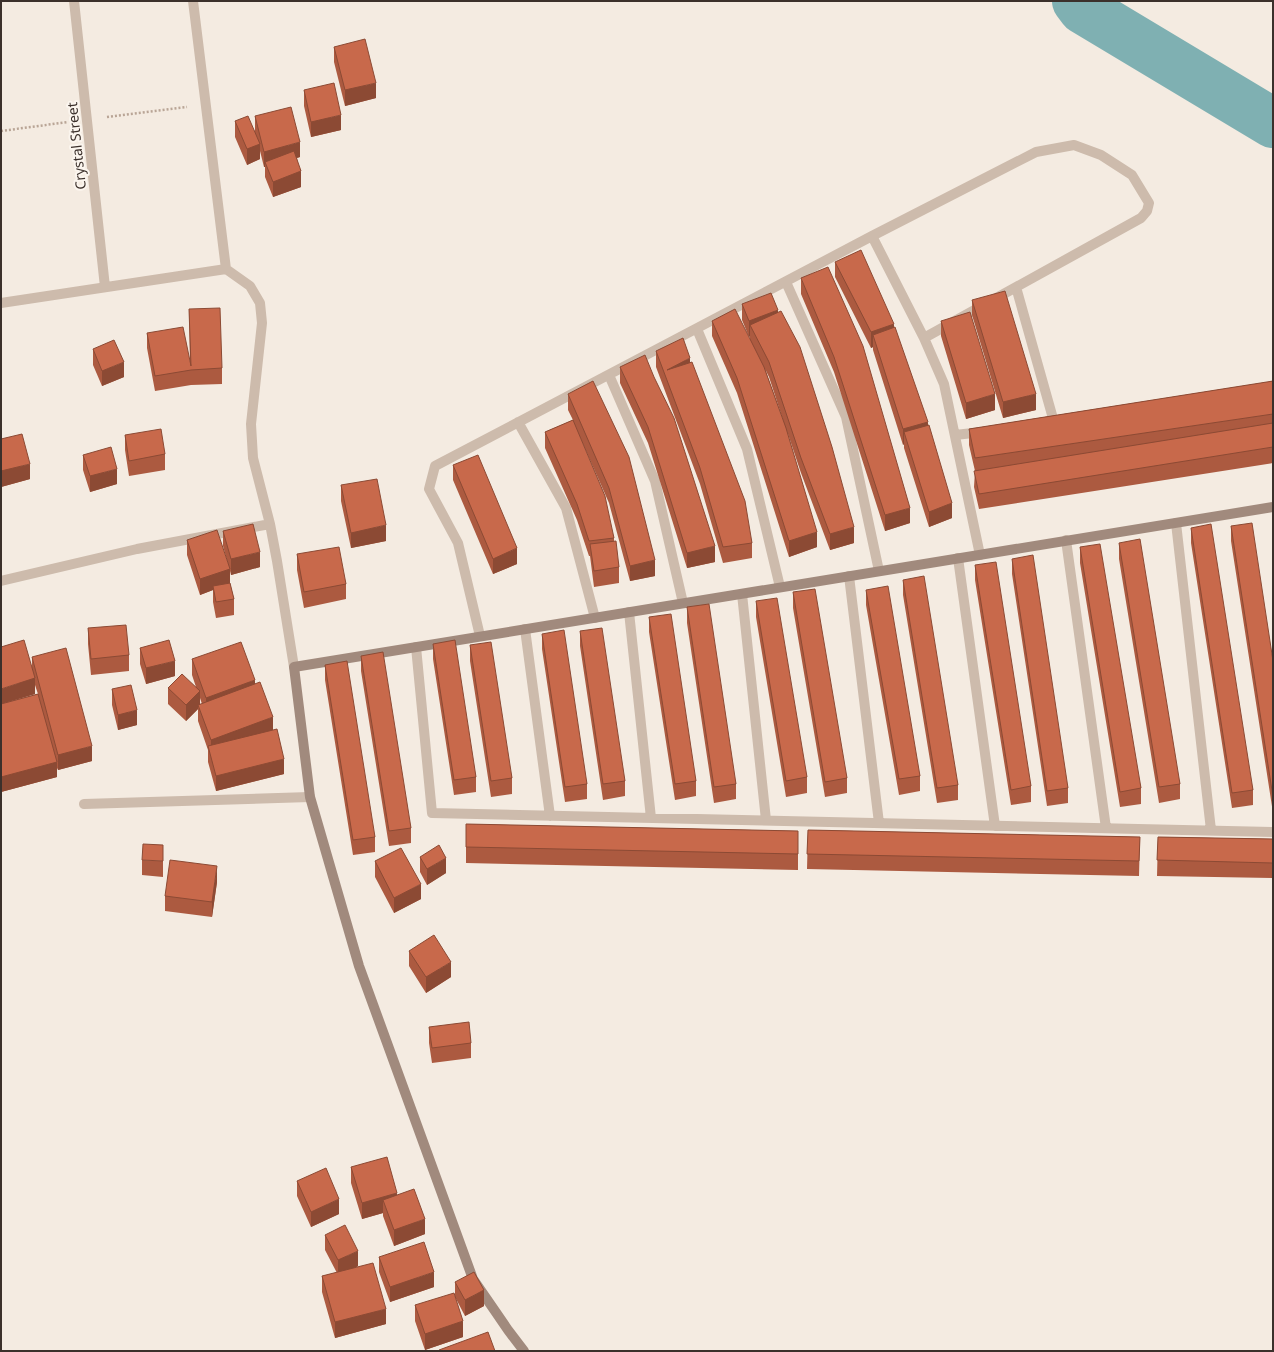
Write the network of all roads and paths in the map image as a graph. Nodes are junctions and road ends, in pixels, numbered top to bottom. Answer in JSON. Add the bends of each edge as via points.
{"nodes":[{"id":1,"x":74,"y":1,"type":"edge"},
{"id":2,"x":193,"y":1,"type":"edge"},
{"id":3,"x":872,"y":236,"type":"junction"},
{"id":4,"x":226,"y":269,"type":"junction"},
{"id":5,"x":786,"y":282,"type":"junction"},
{"id":6,"x":105,"y":287,"type":"junction"},
{"id":7,"x":1016,"y":287,"type":"junction"},
{"id":8,"x":1,"y":303,"type":"edge"},
{"id":9,"x":697,"y":329,"type":"junction"},
{"id":10,"x":924,"y":338,"type":"junction"},
{"id":11,"x":610,"y":375,"type":"junction"},
{"id":12,"x":518,"y":422,"type":"junction"},
{"id":13,"x":1054,"y":422,"type":"edge"},
{"id":14,"x":993,"y":430,"type":"edge"},
{"id":15,"x":955,"y":435,"type":"junction"},
{"id":16,"x":1273,"y":510,"type":"edge"},
{"id":17,"x":1176,"y":523,"type":"junction"},
{"id":18,"x":270,"y":524,"type":"junction"},
{"id":19,"x":1066,"y":540,"type":"junction"},
{"id":20,"x":980,"y":555,"type":"junction"},
{"id":21,"x":958,"y":558,"type":"junction"},
{"id":22,"x":878,"y":571,"type":"junction"},
{"id":23,"x":849,"y":576,"type":"junction"},
{"id":24,"x":1,"y":581,"type":"edge"},
{"id":25,"x":780,"y":588,"type":"junction"},
{"id":26,"x":742,"y":594,"type":"junction"},
{"id":27,"x":683,"y":603,"type":"junction"},
{"id":28,"x":629,"y":612,"type":"junction"},
{"id":29,"x":595,"y":618,"type":"junction"},
{"id":30,"x":525,"y":629,"type":"junction"},
{"id":31,"x":480,"y":636,"type":"junction"},
{"id":32,"x":416,"y":647,"type":"junction"},
{"id":33,"x":294,"y":667,"type":"junction"},
{"id":34,"x":310,"y":797,"type":"junction"},
{"id":35,"x":84,"y":804,"type":"dead end"},
{"id":36,"x":550,"y":816,"type":"junction"},
{"id":37,"x":651,"y":818,"type":"junction"},
{"id":38,"x":766,"y":820,"type":"junction"},
{"id":39,"x":879,"y":823,"type":"junction"},
{"id":40,"x":995,"y":826,"type":"junction"},
{"id":41,"x":1106,"y":828,"type":"junction"},
{"id":42,"x":1211,"y":830,"type":"junction"},
{"id":43,"x":1273,"y":832,"type":"edge"},
{"id":44,"x":524,"y":1351,"type":"edge"}],
"edges":[{"from":1,"to":6,"type":"street","name":"Crystal Street"},
{"from":2,"to":4,"type":"street"},
{"from":3,"to":5,"type":"street"},
{"from":3,"to":7,"type":"street","via":[[1036,152],[1074,145],[1101,155],[1132,175],[1149,203],[1141,218]]},
{"from":3,"to":10,"type":"street"},
{"from":4,"to":6,"type":"street"},
{"from":4,"to":18,"type":"street","via":[[250,286],[260,303],[262,323],[251,424],[253,458]]},
{"from":5,"to":9,"type":"street"},
{"from":5,"to":22,"type":"street","via":[[846,417]]},
{"from":6,"to":8,"type":"street"},
{"from":7,"to":10,"type":"street"},
{"from":7,"to":13,"type":"street"},
{"from":9,"to":11,"type":"street"},
{"from":9,"to":25,"type":"street","via":[[747,449]]},
{"from":10,"to":15,"type":"street","via":[[944,384]]},
{"from":11,"to":12,"type":"street"},
{"from":11,"to":27,"type":"street","via":[[655,481]]},
{"from":12,"to":29,"type":"street","via":[[566,508]]},
{"from":12,"to":31,"type":"street","via":[[435,466],[429,489],[458,543]]},
{"from":14,"to":15,"type":"street"},
{"from":15,"to":20,"type":"street"},
{"from":16,"to":17,"type":"street"},
{"from":17,"to":19,"type":"street"},
{"from":17,"to":42,"type":"street"},
{"from":18,"to":24,"type":"street","via":[[137,549]]},
{"from":18,"to":33,"type":"street"},
{"from":19,"to":20,"type":"street"},
{"from":19,"to":41,"type":"street"},
{"from":20,"to":21,"type":"street"},
{"from":21,"to":22,"type":"street"},
{"from":21,"to":40,"type":"street"},
{"from":22,"to":23,"type":"street"},
{"from":23,"to":25,"type":"street"},
{"from":23,"to":39,"type":"street"},
{"from":25,"to":26,"type":"street"},
{"from":26,"to":27,"type":"street"},
{"from":26,"to":38,"type":"street"},
{"from":27,"to":28,"type":"street"},
{"from":28,"to":29,"type":"street"},
{"from":28,"to":37,"type":"street"},
{"from":29,"to":30,"type":"street"},
{"from":30,"to":31,"type":"street"},
{"from":30,"to":36,"type":"street"},
{"from":31,"to":32,"type":"street"},
{"from":32,"to":33,"type":"street"},
{"from":32,"to":36,"type":"street","via":[[432,813]]},
{"from":33,"to":34,"type":"street"},
{"from":34,"to":35,"type":"street"},
{"from":34,"to":44,"type":"street","via":[[359,966],[473,1279]]},
{"from":36,"to":37,"type":"street"},
{"from":37,"to":38,"type":"street"},
{"from":38,"to":39,"type":"street"},
{"from":39,"to":40,"type":"street"},
{"from":40,"to":41,"type":"street"},
{"from":41,"to":42,"type":"street"},
{"from":42,"to":43,"type":"street"}]}
